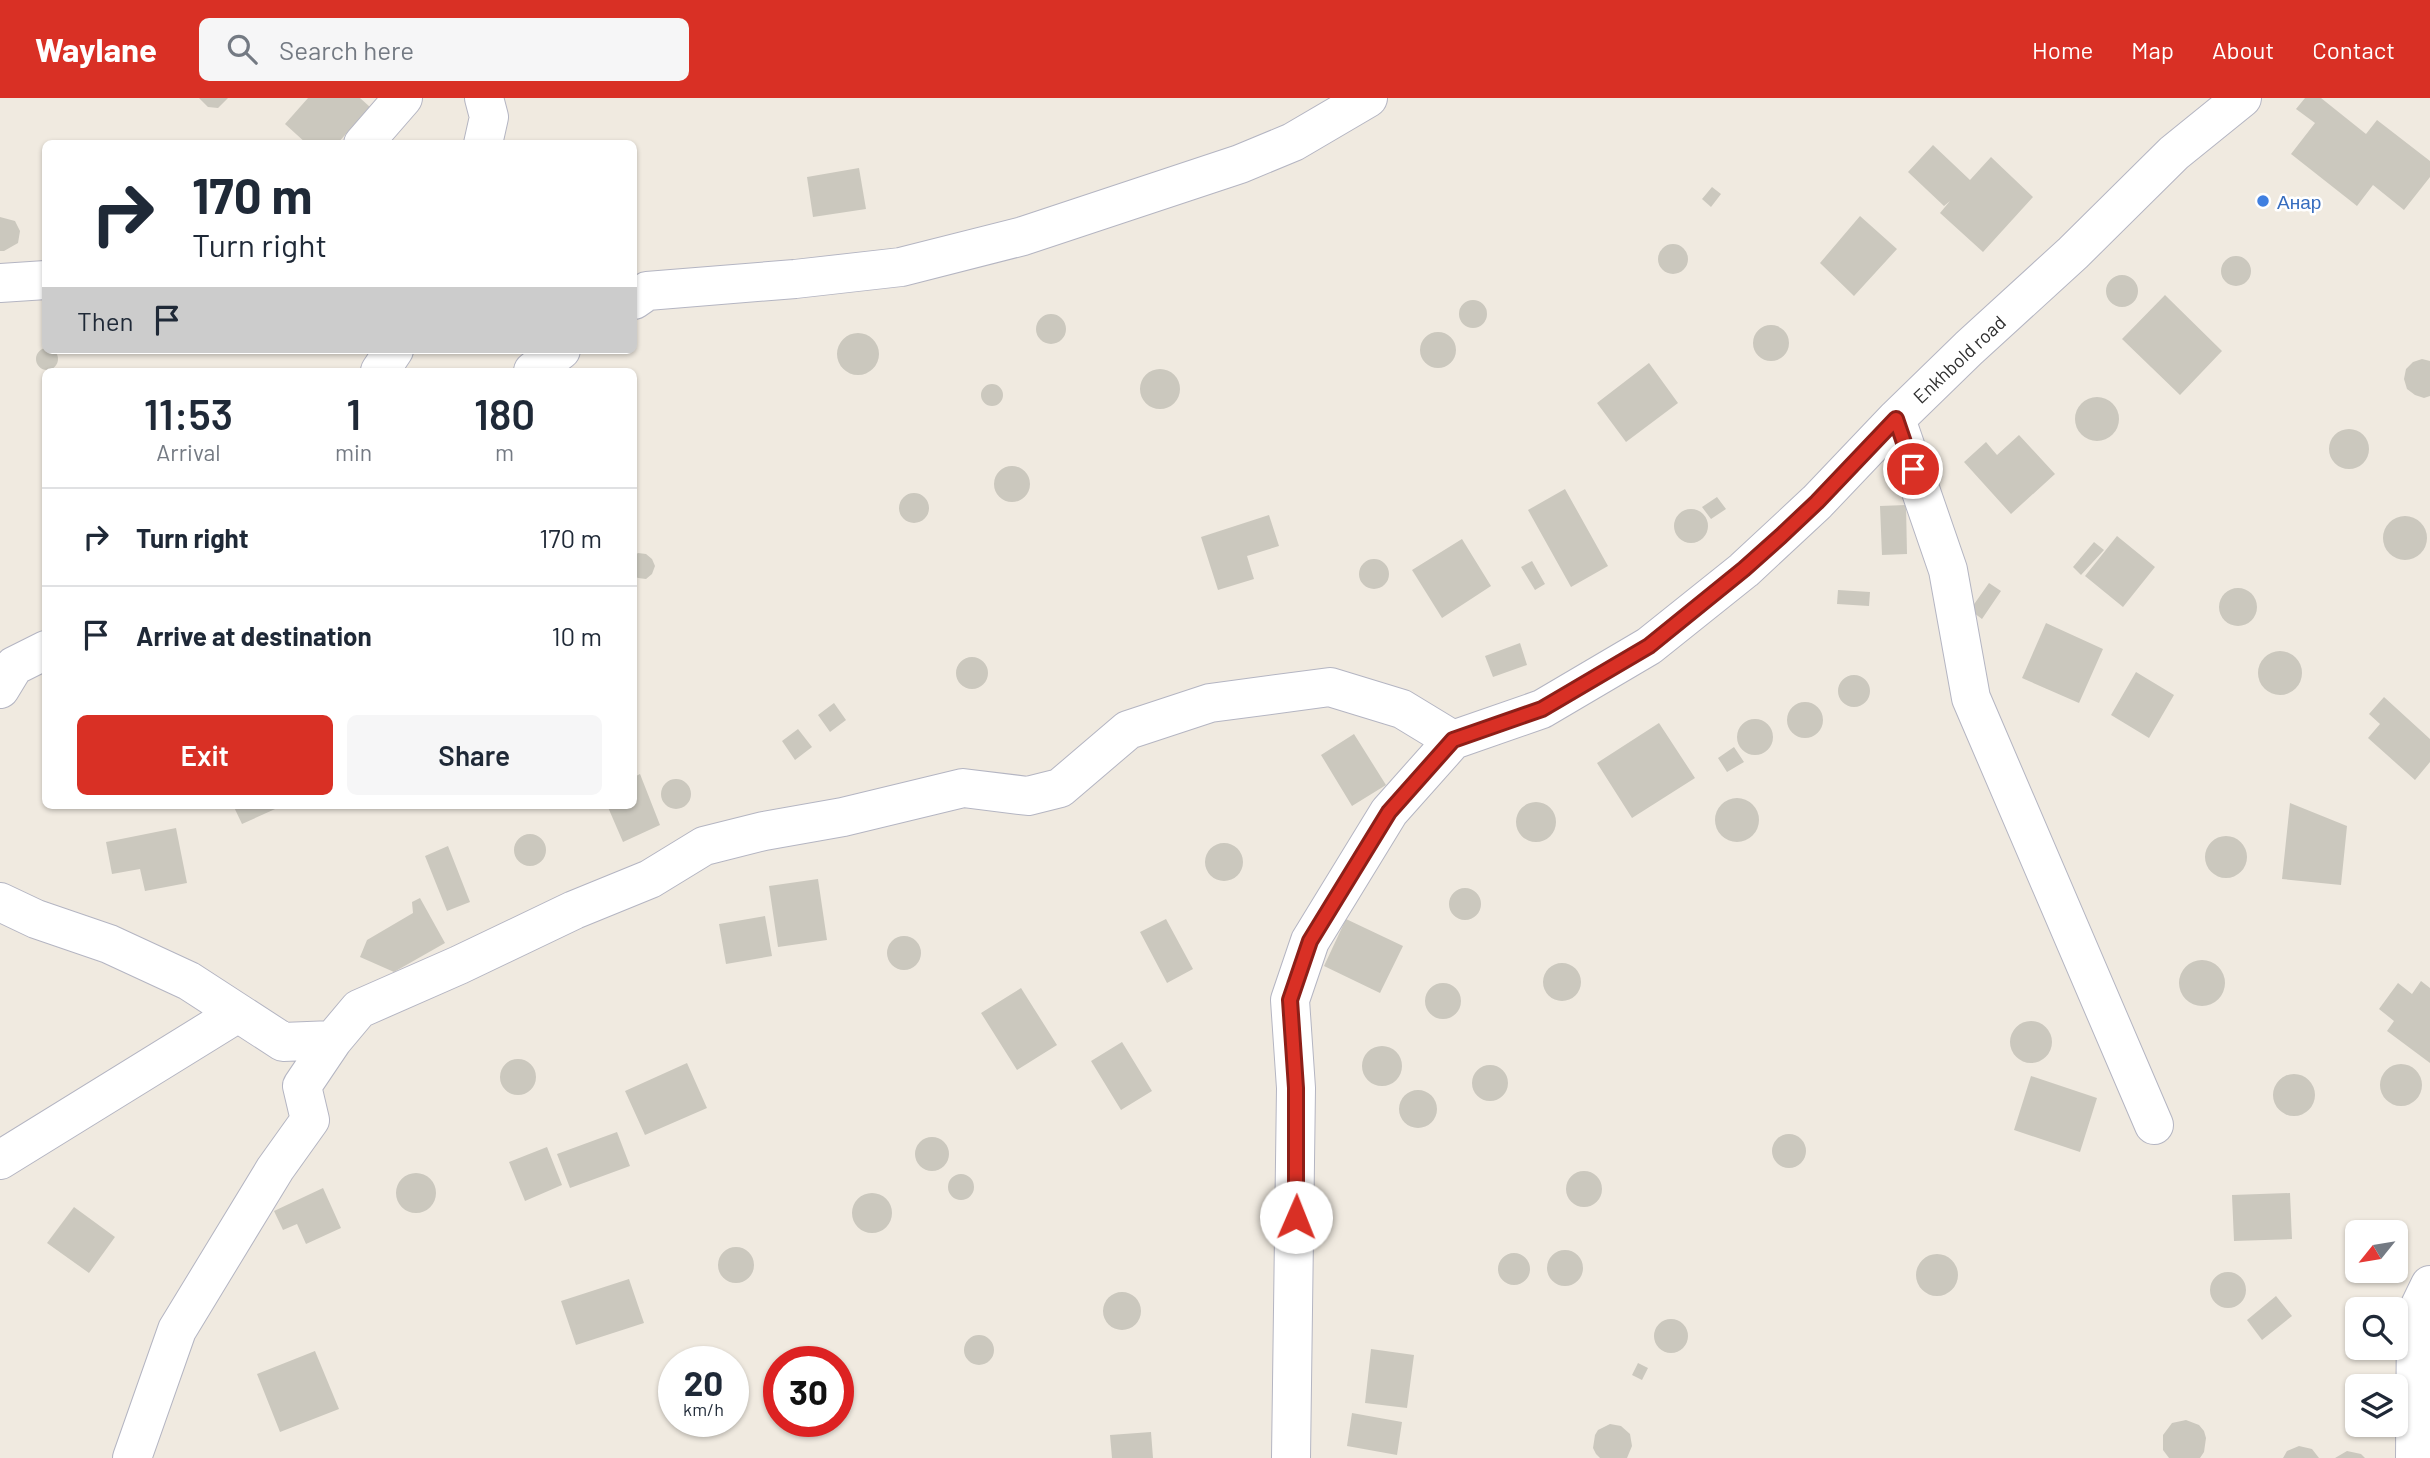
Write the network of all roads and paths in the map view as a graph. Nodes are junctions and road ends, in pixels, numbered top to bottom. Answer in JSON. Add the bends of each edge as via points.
{"nodes":[{"id":1,"x":403,"y":98,"type":"edge"},
{"id":2,"x":484,"y":98,"type":"edge"},
{"id":3,"x":1368,"y":98,"type":"edge"},
{"id":4,"x":2242,"y":98,"type":"edge"},
{"id":5,"x":366,"y":140,"type":"edge"},
{"id":6,"x":484,"y":140,"type":"edge"},
{"id":7,"x":42,"y":280,"type":"edge"},
{"id":8,"x":0,"y":283,"type":"edge"},
{"id":9,"x":637,"y":298,"type":"edge"},
{"id":10,"x":556,"y":354,"type":"edge"},
{"id":11,"x":537,"y":368,"type":"edge"},
{"id":12,"x":1896,"y":419,"type":"junction"},
{"id":13,"x":42,"y":652,"type":"edge"},
{"id":14,"x":0,"y":689,"type":"edge"},
{"id":15,"x":1453,"y":740,"type":"junction"},
{"id":16,"x":0,"y":902,"type":"edge"},
{"id":17,"x":239,"y":1013,"type":"junction"},
{"id":18,"x":332,"y":1040,"type":"junction"},
{"id":19,"x":2154,"y":1125,"type":"dead end"},
{"id":20,"x":0,"y":1160,"type":"edge"},
{"id":21,"x":2430,"y":1285,"type":"edge"},
{"id":22,"x":132,"y":1458,"type":"edge"},
{"id":23,"x":1291,"y":1458,"type":"edge"},
{"id":24,"x":2415,"y":1458,"type":"edge"}],
"edges":[{"from":1,"to":5,"type":"street"},
{"from":2,"to":6,"type":"street","via":[[489,117]]},
{"from":3,"to":9,"type":"street","via":[[1293,142],[1240,164],[1023,236],[901,267],[647,291]]},
{"from":4,"to":12,"type":"street","name":"Enkhbold road","via":[[2175,153]]},
{"from":7,"to":8,"type":"street"},
{"from":10,"to":11,"type":"street"},
{"from":12,"to":15,"type":"street","name":"Enkhbold road","via":[[1772,544],[1649,646],[1542,709]]},
{"from":12,"to":19,"type":"street","via":[[1948,570],[1971,698]]},
{"from":13,"to":14,"type":"street","via":[[14,666]]},
{"from":15,"to":18,"type":"street","via":[[1402,709],[1331,687],[1210,703],[1128,730],[1060,788],[1028,796],[963,788],[704,846],[650,879],[359,1009]]},
{"from":15,"to":23,"type":"street","name":"Enkhbold road","via":[[1389,812],[1310,941],[1290,1000],[1296,1088]]},
{"from":16,"to":17,"type":"street","via":[[109,944],[188,981]]},
{"from":17,"to":18,"type":"street","via":[[283,1042]]},
{"from":17,"to":20,"type":"street"},
{"from":18,"to":22,"type":"street","via":[[302,1086],[310,1120],[177,1330]]},
{"from":21,"to":24,"type":"street","via":[[2416,1314]]}]}
